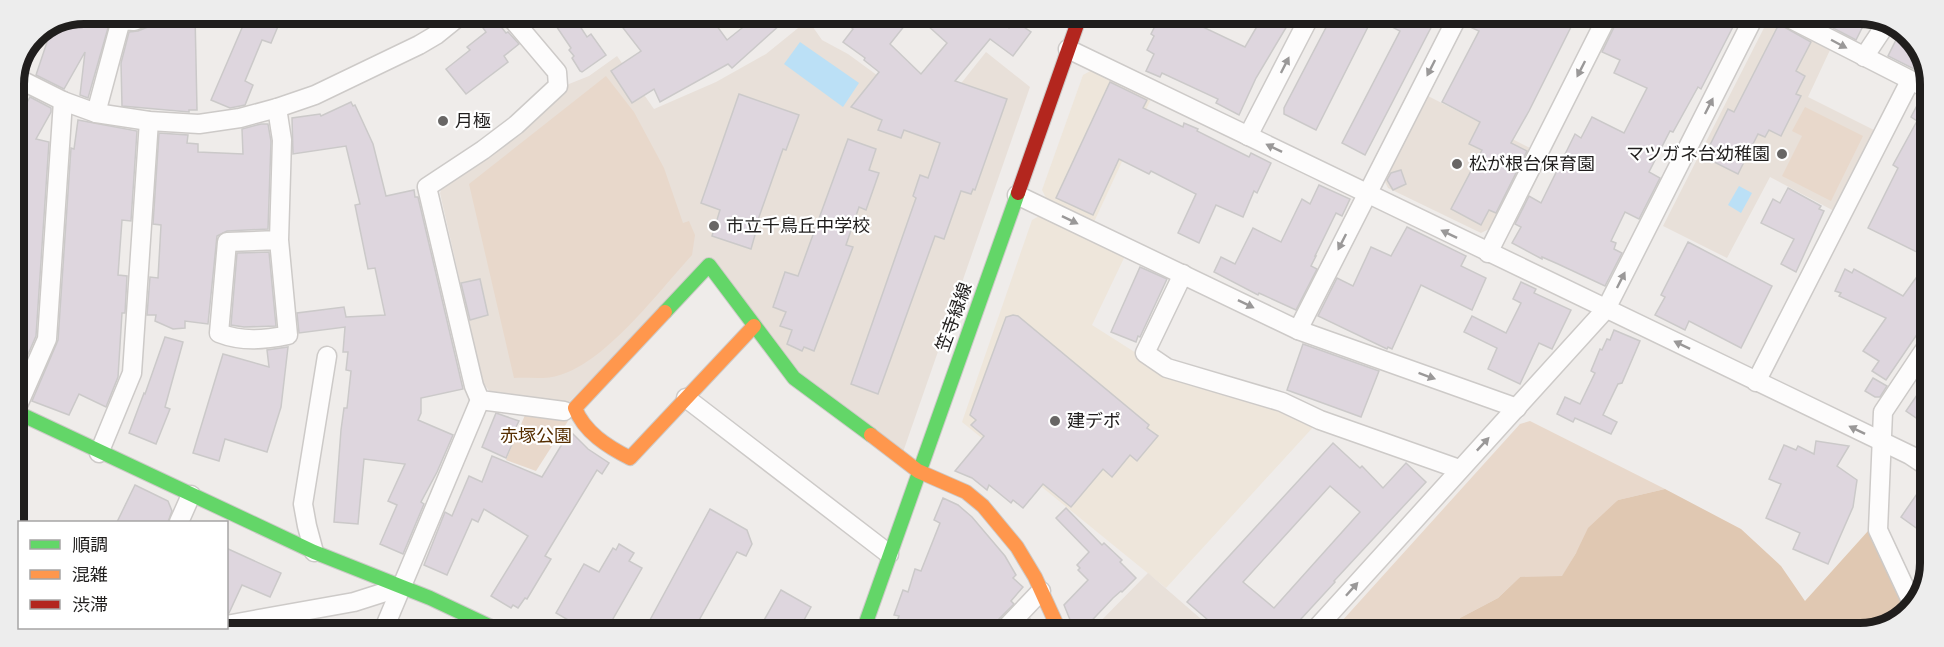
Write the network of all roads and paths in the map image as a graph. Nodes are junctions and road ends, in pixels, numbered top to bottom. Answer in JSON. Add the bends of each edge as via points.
{"nodes":[{"id":1,"x":120,"y":24,"type":"edge"},
{"id":2,"x":450,"y":24,"type":"edge"},
{"id":3,"x":516,"y":24,"type":"edge"},
{"id":4,"x":1077,"y":24,"type":"edge"},
{"id":5,"x":1306,"y":24,"type":"edge"},
{"id":6,"x":1454,"y":24,"type":"edge"},
{"id":7,"x":1603,"y":24,"type":"edge"},
{"id":8,"x":1750,"y":24,"type":"edge"},
{"id":9,"x":1801,"y":24,"type":"edge"},
{"id":10,"x":1883,"y":28,"type":"edge"},
{"id":11,"x":1068,"y":50,"type":"junction"},
{"id":12,"x":1864,"y":57,"type":"junction"},
{"id":13,"x":1910,"y":81,"type":"junction"},
{"id":14,"x":24,"y":82,"type":"edge"},
{"id":15,"x":1920,"y":86,"type":"edge"},
{"id":16,"x":63,"y":101,"type":"junction"},
{"id":17,"x":277,"y":108,"type":"junction"},
{"id":18,"x":96,"y":113,"type":"junction"},
{"id":19,"x":149,"y":121,"type":"junction"},
{"id":20,"x":1248,"y":136,"type":"junction"},
{"id":21,"x":1367,"y":193,"type":"junction"},
{"id":22,"x":1017,"y":195,"type":"junction"},
{"id":23,"x":279,"y":240,"type":"junction"},
{"id":24,"x":1488,"y":253,"type":"junction"},
{"id":25,"x":1183,"y":274,"type":"junction"},
{"id":26,"x":1606,"y":309,"type":"junction"},
{"id":27,"x":754,"y":326,"type":"junction"},
{"id":28,"x":1298,"y":330,"type":"junction"},
{"id":29,"x":327,"y":356,"type":"dead end"},
{"id":30,"x":1920,"y":356,"type":"edge"},
{"id":31,"x":1756,"y":382,"type":"junction"},
{"id":32,"x":24,"y":389,"type":"edge"},
{"id":33,"x":686,"y":398,"type":"junction"},
{"id":34,"x":480,"y":400,"type":"junction"},
{"id":35,"x":1517,"y":408,"type":"junction"},
{"id":36,"x":564,"y":411,"type":"dead end"},
{"id":37,"x":24,"y":416,"type":"edge"},
{"id":38,"x":1883,"y":443,"type":"junction"},
{"id":39,"x":99,"y":453,"type":"junction"},
{"id":40,"x":1920,"y":462,"type":"edge"},
{"id":41,"x":1459,"y":469,"type":"junction"},
{"id":42,"x":918,"y":471,"type":"junction"},
{"id":43,"x":191,"y":495,"type":"junction"},
{"id":44,"x":178,"y":521,"type":"edge"},
{"id":45,"x":314,"y":552,"type":"junction"},
{"id":46,"x":889,"y":554,"type":"junction"},
{"id":47,"x":401,"y":586,"type":"junction"},
{"id":48,"x":1041,"y":591,"type":"junction"},
{"id":49,"x":1909,"y":597,"type":"edge"},
{"id":50,"x":237,"y":623,"type":"edge"},
{"id":51,"x":386,"y":623,"type":"edge"},
{"id":52,"x":482,"y":623,"type":"edge"},
{"id":53,"x":865,"y":623,"type":"edge"},
{"id":54,"x":1011,"y":623,"type":"edge"},
{"id":55,"x":1056,"y":623,"type":"edge"},
{"id":56,"x":1321,"y":623,"type":"edge"}],
"edges":[{"from":1,"to":18,"type":"street"},
{"from":2,"to":17,"type":"street","via":[[419,45],[315,95]]},
{"from":3,"to":34,"type":"street","via":[[557,72],[558,86],[516,125],[427,187]]},
{"from":4,"to":11,"type":"street","name":"笠寺緑線"},
{"from":20,"to":5,"type":"street","one_way":true},
{"from":6,"to":21,"type":"street","one_way":true},
{"from":7,"to":24,"type":"street","one_way":true},
{"from":26,"to":8,"type":"street","one_way":true},
{"from":9,"to":12,"type":"street","one_way":true},
{"from":10,"to":12,"type":"street"},
{"from":11,"to":20,"type":"street"},
{"from":11,"to":22,"type":"street","name":"笠寺緑線"},
{"from":12,"to":13,"type":"street"},
{"from":13,"to":15,"type":"street"},
{"from":13,"to":31,"type":"street"},
{"from":14,"to":16,"type":"street"},
{"from":16,"to":18,"type":"street"},
{"from":16,"to":32,"type":"street","via":[[47,339]]},
{"from":17,"to":19,"type":"street","via":[[199,124]]},
{"from":17,"to":23,"type":"street","via":[[282,140]]},
{"from":18,"to":19,"type":"street"},
{"from":19,"to":39,"type":"street","via":[[132,373]]},
{"from":21,"to":20,"type":"street","one_way":true},
{"from":24,"to":21,"type":"street","one_way":true},
{"from":21,"to":28,"type":"street","one_way":true},
{"from":22,"to":25,"type":"street","one_way":true},
{"from":22,"to":42,"type":"street","name":"笠寺緑線"},
{"from":23,"to":23,"type":"street","via":[[227,242],[219,333],[262,340],[288,335]]},
{"from":24,"to":26,"type":"street"},
{"from":25,"to":28,"type":"street","one_way":true},
{"from":25,"to":41,"type":"street","via":[[1144,353],[1167,368],[1282,402],[1320,420]]},
{"from":31,"to":26,"type":"street","one_way":true},
{"from":26,"to":35,"type":"street"},
{"from":27,"to":33,"type":"street"},
{"from":27,"to":33,"type":"street","via":[[709,265],[575,408],[598,438],[630,458]]},
{"from":27,"to":42,"type":"street","via":[[794,378]]},
{"from":28,"to":35,"type":"street","one_way":true},
{"from":29,"to":45,"type":"street","via":[[303,504]]},
{"from":30,"to":38,"type":"street","via":[[1883,412]]},
{"from":38,"to":31,"type":"street","one_way":true},
{"from":33,"to":46,"type":"street"},
{"from":34,"to":36,"type":"street"},
{"from":34,"to":47,"type":"street"},
{"from":41,"to":35,"type":"street","one_way":true},
{"from":37,"to":39,"type":"street"},
{"from":38,"to":40,"type":"street"},
{"from":38,"to":49,"type":"street","via":[[1878,531]]},
{"from":39,"to":43,"type":"street"},
{"from":56,"to":41,"type":"street","one_way":true},
{"from":42,"to":46,"type":"street","name":"笠寺緑線"},
{"from":42,"to":48,"type":"street","via":[[966,492],[983,506],[1017,547]]},
{"from":43,"to":44,"type":"street"},
{"from":43,"to":45,"type":"street"},
{"from":45,"to":47,"type":"street"},
{"from":46,"to":53,"type":"street","name":"笠寺緑線"},
{"from":47,"to":50,"type":"street","via":[[354,602]]},
{"from":47,"to":51,"type":"street"},
{"from":47,"to":52,"type":"street"},
{"from":48,"to":54,"type":"street"},
{"from":48,"to":55,"type":"street"}]}
